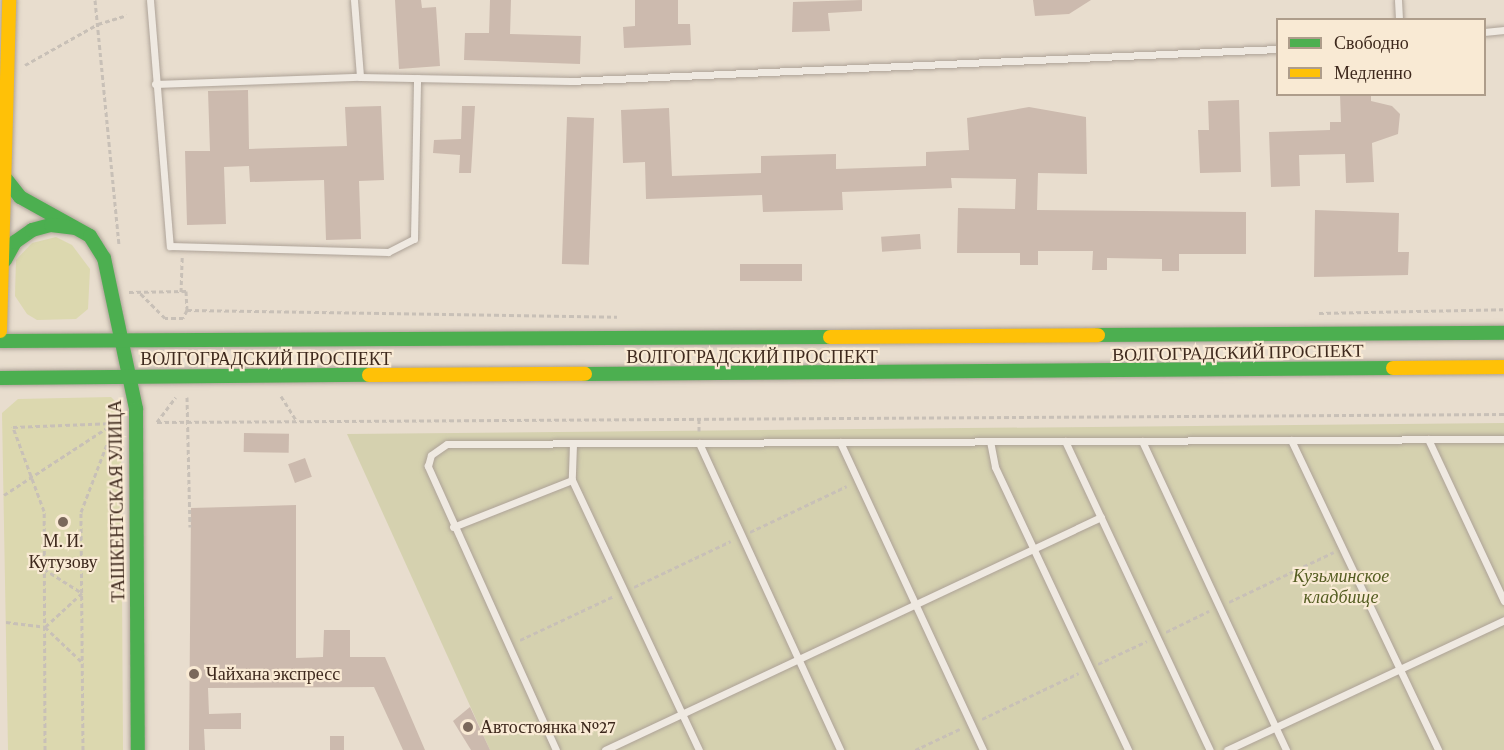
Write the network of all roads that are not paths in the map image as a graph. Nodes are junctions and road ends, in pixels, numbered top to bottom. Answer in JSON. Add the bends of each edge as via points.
{"nodes":[{"id":1,"x":9,"y":0,"type":"edge"},
{"id":2,"x":150,"y":0,"type":"edge"},
{"id":3,"x":354,"y":0,"type":"edge"},
{"id":4,"x":1398,"y":0,"type":"edge"},
{"id":5,"x":1399,"y":18,"type":"edge"},
{"id":6,"x":1504,"y":30,"type":"edge"},
{"id":7,"x":1486,"y":33,"type":"edge"},
{"id":8,"x":1276,"y":49,"type":"edge"},
{"id":9,"x":360,"y":77,"type":"junction"},
{"id":10,"x":417,"y":78,"type":"junction"},
{"id":11,"x":155,"y":84,"type":"junction"},
{"id":12,"x":6,"y":179,"type":"junction"},
{"id":13,"x":79,"y":229,"type":"junction"},
{"id":14,"x":3,"y":271,"type":"junction"},
{"id":15,"x":0,"y":330,"type":"edge"},
{"id":16,"x":1504,"y":333,"type":"edge"},
{"id":17,"x":0,"y":341,"type":"edge"},
{"id":18,"x":122,"y":341,"type":"junction"},
{"id":19,"x":1504,"y":367,"type":"edge"},
{"id":20,"x":130,"y":377,"type":"junction"},
{"id":21,"x":0,"y":378,"type":"edge"},
{"id":22,"x":1428,"y":439,"type":"junction"},
{"id":23,"x":1504,"y":439,"type":"edge"},
{"id":24,"x":1291,"y":440,"type":"junction"},
{"id":25,"x":990,"y":441,"type":"junction"},
{"id":26,"x":1065,"y":441,"type":"junction"},
{"id":27,"x":1142,"y":441,"type":"junction"},
{"id":28,"x":840,"y":442,"type":"junction"},
{"id":29,"x":699,"y":443,"type":"junction"},
{"id":30,"x":573,"y":444,"type":"junction"},
{"id":31,"x":572,"y":480,"type":"junction"},
{"id":32,"x":1101,"y":517,"type":"junction"},
{"id":33,"x":453,"y":527,"type":"junction"},
{"id":34,"x":1033,"y":548,"type":"junction"},
{"id":35,"x":1504,"y":601,"type":"edge"},
{"id":36,"x":915,"y":604,"type":"junction"},
{"id":37,"x":1504,"y":620,"type":"edge"},
{"id":38,"x":798,"y":659,"type":"junction"},
{"id":39,"x":1400,"y":669,"type":"junction"},
{"id":40,"x":682,"y":714,"type":"junction"},
{"id":41,"x":1276,"y":727,"type":"junction"},
{"id":42,"x":138,"y":750,"type":"edge"},
{"id":43,"x":556,"y":750,"type":"edge"},
{"id":44,"x":606,"y":750,"type":"edge"},
{"id":45,"x":699,"y":750,"type":"edge"},
{"id":46,"x":840,"y":750,"type":"edge"},
{"id":47,"x":983,"y":750,"type":"edge"},
{"id":48,"x":1128,"y":750,"type":"edge"},
{"id":49,"x":1210,"y":750,"type":"edge"},
{"id":50,"x":1227,"y":750,"type":"edge"},
{"id":51,"x":1286,"y":750,"type":"edge"},
{"id":52,"x":1438,"y":750,"type":"edge"}],
"edges":[{"from":1,"to":12,"type":"main road"},
{"from":2,"to":11,"type":"lane"},
{"from":3,"to":9,"type":"lane"},
{"from":4,"to":5,"type":"lane"},
{"from":6,"to":7,"type":"lane"},
{"from":8,"to":10,"type":"lane","via":[[570,81]]},
{"from":9,"to":10,"type":"lane"},
{"from":9,"to":11,"type":"lane"},
{"from":10,"to":11,"type":"lane","via":[[414,238],[388,252],[170,246]]},
{"from":12,"to":13,"type":"main road","name":"ТАШКЕНТСКАЯ УЛИЦА","via":[[20,197]]},
{"from":12,"to":14,"type":"main road"},
{"from":13,"to":14,"type":"main road","via":[[51,225],[23,235],[10,249]]},
{"from":13,"to":18,"type":"main road","name":"ТАШКЕНТСКАЯ УЛИЦА","via":[[90,236],[104,258]]},
{"from":14,"to":15,"type":"main road"},
{"from":16,"to":18,"type":"main road","name":"ВОЛГОГРАДСКИЙ ПРОСПЕКТ"},
{"from":17,"to":18,"type":"main road","name":"ВОЛГОГРАДСКИЙ ПРОСПЕКТ"},
{"from":18,"to":20,"type":"main road","name":"ТАШКЕНТСКАЯ УЛИЦА"},
{"from":19,"to":20,"type":"main road","name":"ВОЛГОГРАДСКИЙ ПРОСПЕКТ"},
{"from":20,"to":21,"type":"main road","name":"ВОЛГОГРАДСКИЙ ПРОСПЕКТ"},
{"from":20,"to":42,"type":"main road","name":"ТАШКЕНТСКАЯ УЛИЦА","via":[[136,409]]},
{"from":22,"to":23,"type":"lane"},
{"from":22,"to":24,"type":"lane"},
{"from":22,"to":35,"type":"lane"},
{"from":24,"to":27,"type":"lane"},
{"from":24,"to":39,"type":"lane"},
{"from":25,"to":26,"type":"lane"},
{"from":25,"to":28,"type":"lane"},
{"from":25,"to":34,"type":"lane","via":[[994,467]]},
{"from":26,"to":27,"type":"lane"},
{"from":26,"to":32,"type":"lane"},
{"from":27,"to":41,"type":"lane"},
{"from":28,"to":29,"type":"lane"},
{"from":28,"to":36,"type":"lane"},
{"from":29,"to":30,"type":"lane"},
{"from":29,"to":38,"type":"lane"},
{"from":30,"to":31,"type":"lane"},
{"from":30,"to":33,"type":"lane","via":[[447,444],[431,455],[428,466]]},
{"from":31,"to":33,"type":"lane"},
{"from":31,"to":40,"type":"lane"},
{"from":32,"to":34,"type":"lane"},
{"from":32,"to":49,"type":"lane"},
{"from":33,"to":43,"type":"lane"},
{"from":34,"to":36,"type":"lane"},
{"from":34,"to":48,"type":"lane"},
{"from":36,"to":38,"type":"lane"},
{"from":36,"to":47,"type":"lane"},
{"from":37,"to":39,"type":"lane"},
{"from":38,"to":40,"type":"lane"},
{"from":38,"to":46,"type":"lane"},
{"from":39,"to":41,"type":"lane"},
{"from":39,"to":52,"type":"lane"},
{"from":40,"to":44,"type":"lane"},
{"from":40,"to":45,"type":"lane"},
{"from":41,"to":50,"type":"lane"},
{"from":41,"to":51,"type":"lane"}]}
